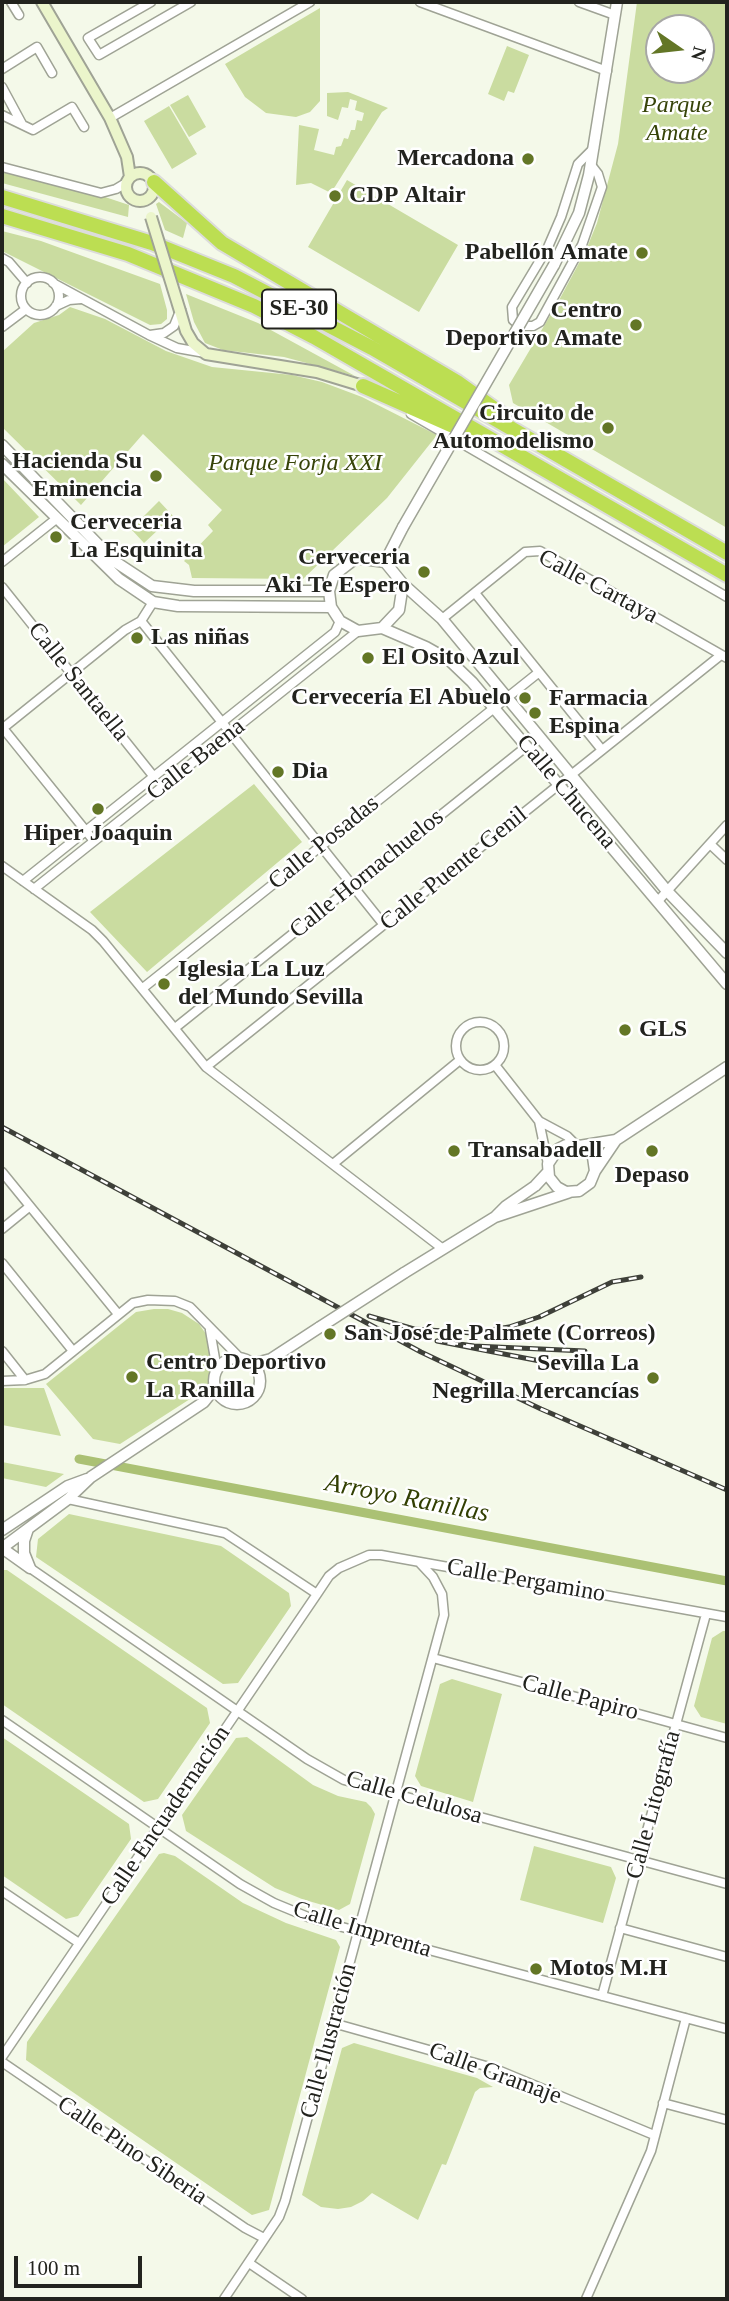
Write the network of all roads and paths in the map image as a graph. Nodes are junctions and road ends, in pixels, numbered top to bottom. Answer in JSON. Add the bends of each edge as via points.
{"nodes":[{"id":1,"x":11,"y":2,"type":"edge"},
{"id":2,"x":42,"y":2,"type":"edge"},
{"id":3,"x":151,"y":2,"type":"edge"},
{"id":4,"x":189,"y":2,"type":"edge"},
{"id":5,"x":310,"y":2,"type":"edge"},
{"id":6,"x":420,"y":2,"type":"edge"},
{"id":7,"x":579,"y":2,"type":"edge"},
{"id":8,"x":617,"y":2,"type":"edge"},
{"id":9,"x":19,"y":15,"type":"dead end"},
{"id":10,"x":615,"y":15,"type":"junction"},
{"id":11,"x":2,"y":69,"type":"edge"},
{"id":12,"x":607,"y":71,"type":"junction"},
{"id":13,"x":52,"y":73,"type":"dead end"},
{"id":14,"x":2,"y":87,"type":"edge"},
{"id":15,"x":2,"y":115,"type":"edge"},
{"id":16,"x":110,"y":118,"type":"junction"},
{"id":17,"x":23,"y":126,"type":"junction"},
{"id":18,"x":84,"y":127,"type":"dead end"},
{"id":19,"x":594,"y":148,"type":"junction"},
{"id":20,"x":127,"y":157,"type":"junction"},
{"id":21,"x":591,"y":165,"type":"junction"},
{"id":22,"x":2,"y":167,"type":"edge"},
{"id":23,"x":149,"y":177,"type":"junction"},
{"id":24,"x":128,"y":180,"type":"junction"},
{"id":25,"x":2,"y":197,"type":"edge"},
{"id":26,"x":145,"y":199,"type":"junction"},
{"id":27,"x":2,"y":216,"type":"edge"},
{"id":28,"x":2,"y":258,"type":"edge"},
{"id":29,"x":27,"y":283,"type":"junction"},
{"id":30,"x":53,"y":283,"type":"junction"},
{"id":31,"x":84,"y":299,"type":"junction"},
{"id":32,"x":56,"y":306,"type":"junction"},
{"id":33,"x":26,"y":309,"type":"junction"},
{"id":34,"x":180,"y":311,"type":"junction"},
{"id":35,"x":2,"y":327,"type":"edge"},
{"id":36,"x":149,"y":335,"type":"junction"},
{"id":37,"x":206,"y":354,"type":"junction"},
{"id":38,"x":363,"y":386,"type":"junction"},
{"id":39,"x":2,"y":445,"type":"edge"},
{"id":40,"x":524,"y":457,"type":"junction"},
{"id":41,"x":2,"y":464,"type":"edge"},
{"id":42,"x":575,"y":466,"type":"junction"},
{"id":43,"x":56,"y":519,"type":"junction"},
{"id":44,"x":727,"y":553,"type":"edge"},
{"id":45,"x":703,"y":561,"type":"junction"},
{"id":46,"x":2,"y":562,"type":"edge"},
{"id":47,"x":385,"y":562,"type":"junction"},
{"id":48,"x":727,"y":575,"type":"edge"},
{"id":49,"x":727,"y":583,"type":"edge"},
{"id":50,"x":403,"y":584,"type":"junction"},
{"id":51,"x":2,"y":587,"type":"edge"},
{"id":52,"x":329,"y":591,"type":"junction"},
{"id":53,"x":475,"y":593,"type":"junction"},
{"id":54,"x":727,"y":597,"type":"edge"},
{"id":55,"x":153,"y":602,"type":"junction"},
{"id":56,"x":331,"y":607,"type":"junction"},
{"id":57,"x":442,"y":619,"type":"junction"},
{"id":58,"x":141,"y":621,"type":"junction"},
{"id":59,"x":340,"y":621,"type":"junction"},
{"id":60,"x":382,"y":628,"type":"junction"},
{"id":61,"x":358,"y":631,"type":"junction"},
{"id":62,"x":724,"y":657,"type":"edge"},
{"id":63,"x":538,"y":673,"type":"junction"},
{"id":64,"x":71,"y":674,"type":"junction"},
{"id":65,"x":505,"y":698,"type":"junction"},
{"id":66,"x":494,"y":706,"type":"junction"},
{"id":67,"x":221,"y":722,"type":"junction"},
{"id":68,"x":2,"y":728,"type":"edge"},
{"id":69,"x":230,"y":733,"type":"junction"},
{"id":70,"x":527,"y":746,"type":"junction"},
{"id":71,"x":602,"y":750,"type":"junction"},
{"id":72,"x":570,"y":776,"type":"junction"},
{"id":73,"x":153,"y":777,"type":"junction"},
{"id":74,"x":559,"y":785,"type":"junction"},
{"id":75,"x":727,"y":825,"type":"edge"},
{"id":76,"x":85,"y":831,"type":"junction"},
{"id":77,"x":94,"y":841,"type":"junction"},
{"id":78,"x":710,"y":844,"type":"junction"},
{"id":79,"x":320,"y":846,"type":"junction"},
{"id":80,"x":727,"y":860,"type":"edge"},
{"id":81,"x":2,"y":866,"type":"edge"},
{"id":82,"x":23,"y":881,"type":"junction"},
{"id":83,"x":352,"y":885,"type":"junction"},
{"id":84,"x":34,"y":889,"type":"junction"},
{"id":85,"x":667,"y":891,"type":"junction"},
{"id":86,"x":658,"y":901,"type":"junction"},
{"id":87,"x":384,"y":925,"type":"junction"},
{"id":88,"x":727,"y":953,"type":"edge"},
{"id":89,"x":727,"y":984,"type":"edge"},
{"id":90,"x":143,"y":988,"type":"junction"},
{"id":91,"x":175,"y":1028,"type":"junction"},
{"id":92,"x":460,"y":1060,"type":"junction"},
{"id":93,"x":495,"y":1065,"type":"junction"},
{"id":94,"x":206,"y":1067,"type":"junction"},
{"id":95,"x":727,"y":1067,"type":"edge"},
{"id":96,"x":727,"y":1074,"type":"edge"},
{"id":97,"x":707,"y":1082,"type":"junction"},
{"id":98,"x":539,"y":1121,"type":"junction"},
{"id":99,"x":616,"y":1140,"type":"junction"},
{"id":100,"x":578,"y":1145,"type":"junction"},
{"id":101,"x":333,"y":1164,"type":"junction"},
{"id":102,"x":548,"y":1168,"type":"junction"},
{"id":103,"x":595,"y":1171,"type":"junction"},
{"id":104,"x":2,"y":1172,"type":"edge"},
{"id":105,"x":571,"y":1192,"type":"junction"},
{"id":106,"x":29,"y":1207,"type":"junction"},
{"id":107,"x":495,"y":1217,"type":"junction"},
{"id":108,"x":2,"y":1229,"type":"edge"},
{"id":109,"x":443,"y":1249,"type":"junction"},
{"id":110,"x":2,"y":1263,"type":"edge"},
{"id":111,"x":118,"y":1314,"type":"junction"},
{"id":112,"x":208,"y":1323,"type":"junction"},
{"id":113,"x":2,"y":1351,"type":"edge"},
{"id":114,"x":73,"y":1351,"type":"junction"},
{"id":115,"x":240,"y":1358,"type":"junction"},
{"id":116,"x":271,"y":1359,"type":"junction"},
{"id":117,"x":252,"y":1364,"type":"junction"},
{"id":118,"x":217,"y":1370,"type":"junction"},
{"id":119,"x":260,"y":1375,"type":"junction"},
{"id":120,"x":24,"y":1380,"type":"junction"},
{"id":121,"x":2,"y":1381,"type":"edge"},
{"id":122,"x":215,"y":1388,"type":"junction"},
{"id":123,"x":222,"y":1399,"type":"junction"},
{"id":124,"x":204,"y":1402,"type":"junction"},
{"id":125,"x":91,"y":1477,"type":"junction"},
{"id":126,"x":68,"y":1499,"type":"junction"},
{"id":127,"x":2,"y":1530,"type":"edge"},
{"id":128,"x":28,"y":1530,"type":"junction"},
{"id":129,"x":2,"y":1548,"type":"edge"},
{"id":130,"x":418,"y":1561,"type":"junction"},
{"id":131,"x":30,"y":1568,"type":"junction"},
{"id":132,"x":330,"y":1576,"type":"joint"},
{"id":133,"x":317,"y":1594,"type":"junction"},
{"id":134,"x":706,"y":1614,"type":"junction"},
{"id":135,"x":727,"y":1617,"type":"edge"},
{"id":136,"x":433,"y":1658,"type":"junction"},
{"id":137,"x":237,"y":1711,"type":"junction"},
{"id":138,"x":2,"y":1720,"type":"edge"},
{"id":139,"x":676,"y":1724,"type":"junction"},
{"id":140,"x":727,"y":1738,"type":"edge"},
{"id":141,"x":396,"y":1795,"type":"junction"},
{"id":142,"x":158,"y":1827,"type":"junction"},
{"id":143,"x":639,"y":1860,"type":"junction"},
{"id":144,"x":727,"y":1884,"type":"edge"},
{"id":145,"x":2,"y":1891,"type":"edge"},
{"id":146,"x":620,"y":1928,"type":"junction"},
{"id":147,"x":358,"y":1931,"type":"junction"},
{"id":148,"x":79,"y":1943,"type":"junction"},
{"id":149,"x":727,"y":1957,"type":"edge"},
{"id":150,"x":602,"y":1996,"type":"junction"},
{"id":151,"x":686,"y":2018,"type":"junction"},
{"id":152,"x":333,"y":2023,"type":"junction"},
{"id":153,"x":727,"y":2029,"type":"edge"},
{"id":154,"x":2,"y":2059,"type":"edge"},
{"id":155,"x":663,"y":2102,"type":"junction"},
{"id":156,"x":727,"y":2120,"type":"edge"},
{"id":157,"x":654,"y":2135,"type":"junction"},
{"id":158,"x":264,"y":2238,"type":"junction"},
{"id":159,"x":249,"y":2263,"type":"junction"},
{"id":160,"x":224,"y":2299,"type":"edge"},
{"id":161,"x":302,"y":2299,"type":"edge"},
{"id":162,"x":586,"y":2299,"type":"edge"}],
"edges":[{"from":1,"to":9,"type":"street"},
{"from":2,"to":16,"type":"main road"},
{"from":3,"to":4,"type":"street","via":[[88,38],[99,55]]},
{"from":5,"to":16,"type":"street"},
{"from":6,"to":12,"type":"street"},
{"from":7,"to":10,"type":"street"},
{"from":8,"to":10,"type":"street"},
{"from":10,"to":12,"type":"street"},
{"from":11,"to":13,"type":"street","via":[[37,47]]},
{"from":12,"to":19,"type":"street"},
{"from":14,"to":17,"type":"street"},
{"from":15,"to":17,"type":"street"},
{"from":16,"to":20,"type":"main road"},
{"from":17,"to":18,"type":"street","via":[[33,130],[72,107]]},
{"from":19,"to":21,"type":"street"},
{"from":19,"to":21,"type":"street","via":[[578,164],[548,247],[513,307],[513,320],[520,326],[540,322],[582,245],[602,187]]},
{"from":20,"to":23,"type":"main road"},
{"from":20,"to":24,"type":"main road"},
{"from":21,"to":47,"type":"street","bridge":true,"via":[[579,214],[554,265]]},
{"from":22,"to":24,"type":"street","via":[[101,193]]},
{"from":23,"to":24,"type":"main road","via":[[139,172]]},
{"from":23,"to":26,"type":"main road","via":[[154,191]]},
{"from":23,"to":42,"type":"highway","via":[[222,243],[457,382]]},
{"from":24,"to":26,"type":"main road","via":[[130,196]]},
{"from":25,"to":42,"type":"highway","number":"SE-30","via":[[152,243],[233,276],[372,348]]},
{"from":26,"to":34,"type":"main road","bridge":true},
{"from":27,"to":40,"type":"highway","number":"SE-30","via":[[128,254],[254,306]]},
{"from":28,"to":29,"type":"street"},
{"from":29,"to":30,"type":"street","via":[[43,278]]},
{"from":29,"to":33,"type":"street","via":[[21,293]]},
{"from":30,"to":31,"type":"street"},
{"from":30,"to":32,"type":"street","via":[[58,294]]},
{"from":31,"to":32,"type":"street"},
{"from":31,"to":36,"type":"street"},
{"from":32,"to":33,"type":"street","via":[[42,315]]},
{"from":33,"to":35,"type":"street"},
{"from":34,"to":36,"type":"street","via":[[174,326]]},
{"from":34,"to":37,"type":"main road","via":[[193,343]]},
{"from":36,"to":37,"type":"street"},
{"from":37,"to":38,"type":"main road","via":[[317,372]]},
{"from":38,"to":40,"type":"highway"},
{"from":38,"to":54,"type":"street"},
{"from":39,"to":52,"type":"street","via":[[114,561],[152,586],[194,592]]},
{"from":40,"to":45,"type":"highway","number":"SE-30"},
{"from":41,"to":43,"type":"street"},
{"from":42,"to":44,"type":"highway","number":"SE-30"},
{"from":43,"to":46,"type":"street"},
{"from":43,"to":55,"type":"street","via":[[119,579]]},
{"from":45,"to":48,"type":"highway","number":"SE-30"},
{"from":45,"to":49,"type":"highway"},
{"from":47,"to":50,"type":"street"},
{"from":47,"to":52,"type":"street","via":[[356,558],[334,575]]},
{"from":50,"to":57,"type":"street","name":"Calle Chucena"},
{"from":50,"to":60,"type":"street","via":[[399,610]]},
{"from":51,"to":64,"type":"street","name":"Calle Santaella"},
{"from":52,"to":56,"type":"street"},
{"from":53,"to":57,"type":"street","name":"Calle Cartaya"},
{"from":53,"to":62,"type":"street","name":"Calle Cartaya","via":[[525,552],[540,551]]},
{"from":53,"to":63,"type":"street"},
{"from":55,"to":56,"type":"street"},
{"from":55,"to":58,"type":"street"},
{"from":56,"to":59,"type":"street"},
{"from":57,"to":65,"type":"street","name":"Calle Chucena"},
{"from":58,"to":64,"type":"street"},
{"from":58,"to":67,"type":"street"},
{"from":59,"to":61,"type":"street"},
{"from":59,"to":67,"type":"street","name":"Calle Baena","via":[[335,632]]},
{"from":60,"to":61,"type":"street"},
{"from":60,"to":66,"type":"street","name":"Calle Chucena","via":[[449,660]]},
{"from":61,"to":69,"type":"street","name":"Calle Baena"},
{"from":62,"to":71,"type":"street","name":"Calle Puente Genil"},
{"from":63,"to":65,"type":"street","name":"Calle Posadas"},
{"from":63,"to":71,"type":"street"},
{"from":64,"to":68,"type":"street"},
{"from":64,"to":73,"type":"street","name":"Calle Santaella"},
{"from":65,"to":66,"type":"street","name":"Calle Posadas"},
{"from":65,"to":72,"type":"street","name":"Calle Chucena"},
{"from":66,"to":70,"type":"street","name":"Calle Chucena"},
{"from":66,"to":79,"type":"street","name":"Calle Posadas"},
{"from":67,"to":69,"type":"street"},
{"from":67,"to":73,"type":"street","name":"Calle Baena"},
{"from":68,"to":76,"type":"street"},
{"from":69,"to":77,"type":"street","name":"Calle Baena"},
{"from":69,"to":79,"type":"street"},
{"from":70,"to":74,"type":"street","name":"Calle Chucena"},
{"from":70,"to":83,"type":"street","name":"Calle Hornachuelos"},
{"from":71,"to":72,"type":"street","name":"Calle Puente Genil"},
{"from":72,"to":74,"type":"street","name":"Calle Puente Genil"},
{"from":72,"to":85,"type":"street","name":"Calle Chucena"},
{"from":73,"to":76,"type":"street","name":"Calle Baena"},
{"from":74,"to":86,"type":"street","name":"Calle Chucena"},
{"from":74,"to":87,"type":"street","name":"Calle Puente Genil"},
{"from":75,"to":78,"type":"street"},
{"from":76,"to":77,"type":"street"},
{"from":76,"to":82,"type":"street","name":"Calle Baena"},
{"from":77,"to":84,"type":"street","name":"Calle Baena"},
{"from":78,"to":80,"type":"street"},
{"from":78,"to":85,"type":"street"},
{"from":79,"to":83,"type":"street"},
{"from":79,"to":90,"type":"street","name":"Calle Posadas"},
{"from":81,"to":82,"type":"street"},
{"from":82,"to":84,"type":"street"},
{"from":83,"to":87,"type":"street"},
{"from":83,"to":91,"type":"street","name":"Calle Hornachuelos"},
{"from":84,"to":90,"type":"street","via":[[92,930]]},
{"from":85,"to":86,"type":"street"},
{"from":85,"to":88,"type":"street","name":"Calle Chucena"},
{"from":86,"to":89,"type":"street","name":"Calle Chucena"},
{"from":87,"to":94,"type":"street","name":"Calle Puente Genil"},
{"from":90,"to":91,"type":"street"},
{"from":91,"to":94,"type":"street"},
{"from":92,"to":93,"type":"street","via":[[480,1070]]},
{"from":92,"to":93,"type":"street","via":[[457,1037],[468,1025],[481,1022],[494,1026],[502,1038],[503,1052]]},
{"from":92,"to":101,"type":"street"},
{"from":93,"to":98,"type":"street"},
{"from":94,"to":101,"type":"street"},
{"from":95,"to":97,"type":"street"},
{"from":96,"to":97,"type":"street"},
{"from":97,"to":99,"type":"street"},
{"from":98,"to":100,"type":"street"},
{"from":98,"to":102,"type":"street"},
{"from":99,"to":100,"type":"street"},
{"from":99,"to":103,"type":"street"},
{"from":100,"to":102,"type":"street","via":[[558,1149]]},
{"from":100,"to":103,"type":"street","via":[[593,1157]]},
{"from":101,"to":109,"type":"street"},
{"from":102,"to":105,"type":"street","via":[[557,1187]]},
{"from":102,"to":107,"type":"street","via":[[535,1186]]},
{"from":103,"to":105,"type":"street","via":[[586,1188]]},
{"from":104,"to":106,"type":"street"},
{"from":105,"to":107,"type":"street"},
{"from":106,"to":108,"type":"street"},
{"from":106,"to":111,"type":"street"},
{"from":107,"to":109,"type":"street"},
{"from":109,"to":116,"type":"street","bridge":true},
{"from":110,"to":114,"type":"street"},
{"from":111,"to":112,"type":"street","via":[[133,1303],[157,1299],[183,1304]]},
{"from":111,"to":114,"type":"street"},
{"from":112,"to":115,"type":"street"},
{"from":112,"to":118,"type":"street"},
{"from":113,"to":120,"type":"street"},
{"from":114,"to":120,"type":"street","via":[[45,1374]]},
{"from":115,"to":117,"type":"street"},
{"from":115,"to":118,"type":"street"},
{"from":116,"to":117,"type":"street"},
{"from":116,"to":119,"type":"street"},
{"from":117,"to":119,"type":"street"},
{"from":118,"to":122,"type":"street"},
{"from":119,"to":123,"type":"street","via":[[259,1389],[250,1401],[236,1405]]},
{"from":120,"to":121,"type":"street"},
{"from":122,"to":123,"type":"street"},
{"from":122,"to":124,"type":"street"},
{"from":123,"to":124,"type":"street"},
{"from":124,"to":125,"type":"street"},
{"from":125,"to":126,"type":"street"},
{"from":125,"to":127,"type":"street","via":[[68,1486]]},
{"from":126,"to":128,"type":"street"},
{"from":126,"to":133,"type":"street","via":[[225,1533]]},
{"from":128,"to":129,"type":"street"},
{"from":128,"to":131,"type":"street","via":[[24,1553]]},
{"from":129,"to":131,"type":"street"},
{"from":130,"to":132,"type":"street","name":"Calle Pergamino","via":[[369,1555]]},
{"from":130,"to":134,"type":"street","name":"Calle Pergamino"},
{"from":130,"to":136,"type":"street","name":"Calle Ilustración","via":[[433,1577],[444,1604]]},
{"from":131,"to":137,"type":"street","name":"Calle Celulosa"},
{"from":132,"to":133,"type":"street","name":"Calle Encuadernación"},
{"from":133,"to":137,"type":"street","name":"Calle Encuadernación"},
{"from":134,"to":135,"type":"street","name":"Calle Pergamino"},
{"from":134,"to":139,"type":"street","name":"Calle Litografía"},
{"from":136,"to":139,"type":"street","name":"Calle Papiro"},
{"from":136,"to":141,"type":"street","name":"Calle Ilustración"},
{"from":137,"to":141,"type":"street","name":"Calle Celulosa","via":[[344,1780]]},
{"from":137,"to":142,"type":"street","name":"Calle Encuadernación"},
{"from":138,"to":142,"type":"street","name":"Calle Imprenta"},
{"from":139,"to":140,"type":"street","name":"Calle Papiro"},
{"from":139,"to":143,"type":"street","name":"Calle Litografía"},
{"from":141,"to":143,"type":"street","name":"Calle Celulosa"},
{"from":141,"to":147,"type":"street","name":"Calle Ilustración"},
{"from":142,"to":147,"type":"street","name":"Calle Imprenta","via":[[274,1903]]},
{"from":142,"to":148,"type":"street","name":"Calle Encuadernación"},
{"from":143,"to":144,"type":"street","name":"Calle Celulosa"},
{"from":143,"to":146,"type":"street","name":"Calle Litografía"},
{"from":145,"to":148,"type":"street"},
{"from":146,"to":149,"type":"street"},
{"from":146,"to":150,"type":"street","name":"Calle Litografía"},
{"from":147,"to":150,"type":"street","name":"Calle Imprenta"},
{"from":147,"to":152,"type":"street","name":"Calle Ilustración"},
{"from":148,"to":154,"type":"street","name":"Calle Encuadernación"},
{"from":150,"to":151,"type":"street","name":"Calle Imprenta"},
{"from":151,"to":153,"type":"street","name":"Calle Imprenta"},
{"from":151,"to":155,"type":"street"},
{"from":152,"to":157,"type":"street","name":"Calle Gramaje","via":[[493,2068]]},
{"from":152,"to":158,"type":"street","name":"Calle Ilustración","via":[[285,2201]]},
{"from":154,"to":158,"type":"street","name":"Calle Pino Siberia"},
{"from":155,"to":156,"type":"street"},
{"from":155,"to":157,"type":"street"},
{"from":157,"to":162,"type":"street"},
{"from":158,"to":159,"type":"street","name":"Calle Ilustración"},
{"from":159,"to":160,"type":"street","name":"Calle Ilustración"},
{"from":159,"to":161,"type":"street"}]}
